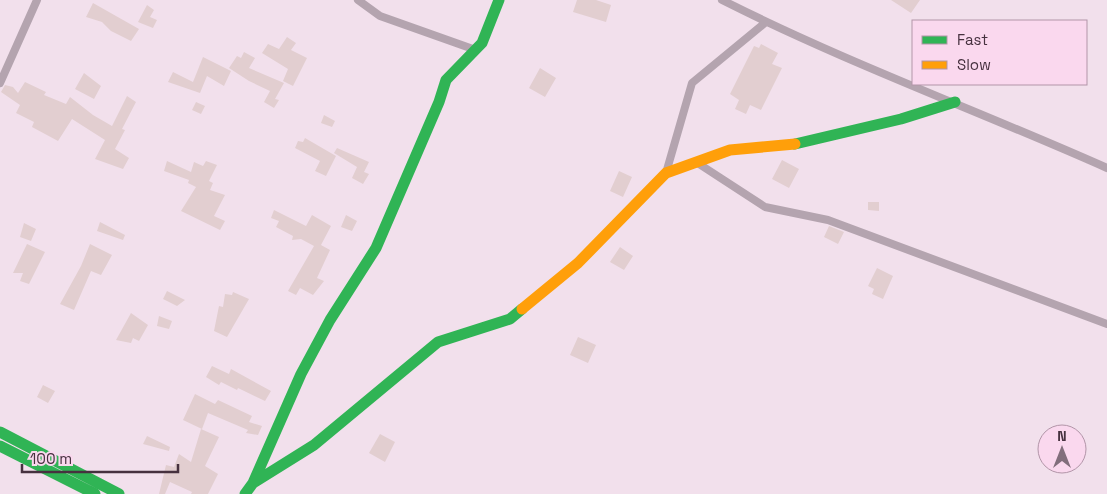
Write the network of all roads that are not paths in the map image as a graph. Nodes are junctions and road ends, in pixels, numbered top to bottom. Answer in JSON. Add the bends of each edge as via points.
{"nodes":[{"id":1,"x":37,"y":0,"type":"edge"},
{"id":2,"x":358,"y":0,"type":"edge"},
{"id":3,"x":499,"y":0,"type":"edge"},
{"id":4,"x":722,"y":0,"type":"edge"},
{"id":5,"x":766,"y":22,"type":"junction"},
{"id":6,"x":473,"y":50,"type":"junction"},
{"id":7,"x":0,"y":83,"type":"edge"},
{"id":8,"x":912,"y":84,"type":"edge"},
{"id":9,"x":913,"y":85,"type":"edge"},
{"id":10,"x":955,"y":102,"type":"junction"},
{"id":11,"x":696,"y":162,"type":"junction"},
{"id":12,"x":1107,"y":168,"type":"edge"},
{"id":13,"x":666,"y":173,"type":"junction"},
{"id":14,"x":1107,"y":324,"type":"edge"},
{"id":15,"x":0,"y":432,"type":"edge"},
{"id":16,"x":0,"y":446,"type":"edge"},
{"id":17,"x":253,"y":484,"type":"junction"},
{"id":18,"x":95,"y":494,"type":"edge"},
{"id":19,"x":119,"y":494,"type":"edge"},
{"id":20,"x":244,"y":494,"type":"edge"}],
"edges":[{"from":1,"to":7,"type":"street"},
{"from":2,"to":6,"type":"street","via":[[380,16]]},
{"from":3,"to":6,"type":"street","via":[[482,43]]},
{"from":4,"to":5,"type":"street"},
{"from":5,"to":8,"type":"street"},
{"from":5,"to":13,"type":"street","via":[[692,83]]},
{"from":6,"to":17,"type":"street","via":[[446,80],[440,102],[376,248],[300,374]]},
{"from":9,"to":10,"type":"street"},
{"from":10,"to":11,"type":"street","via":[[901,120],[795,144],[730,150]]},
{"from":10,"to":12,"type":"street"},
{"from":11,"to":13,"type":"street"},
{"from":11,"to":14,"type":"street","via":[[765,206],[828,220]]},
{"from":13,"to":17,"type":"street","via":[[578,263],[510,319],[438,342],[314,445]]},
{"from":15,"to":19,"type":"street"},
{"from":16,"to":18,"type":"street"},
{"from":17,"to":20,"type":"street"}]}
